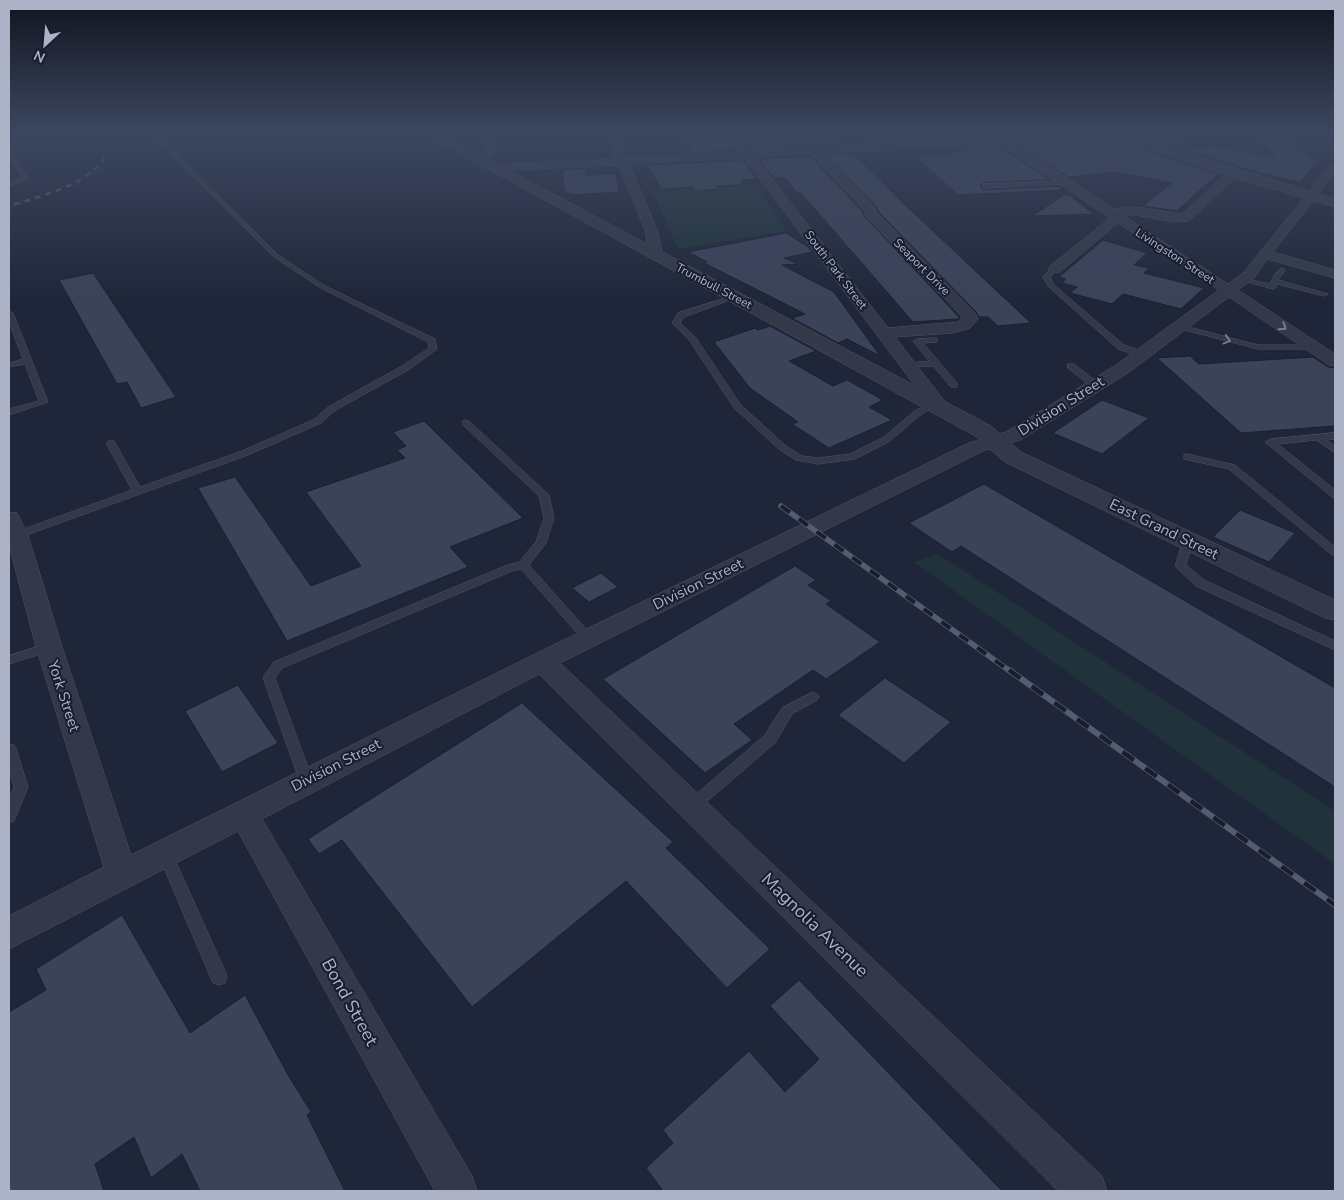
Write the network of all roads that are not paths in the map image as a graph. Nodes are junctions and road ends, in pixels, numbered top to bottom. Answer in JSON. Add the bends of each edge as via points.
{"nodes":[{"id":1,"x":208,"y":189,"type":"edge"},
{"id":2,"x":534,"y":189,"type":"edge"},
{"id":3,"x":634,"y":189,"type":"edge"},
{"id":4,"x":774,"y":189,"type":"edge"},
{"id":5,"x":851,"y":189,"type":"edge"},
{"id":6,"x":1074,"y":189,"type":"edge"},
{"id":7,"x":1217,"y":189,"type":"edge"},
{"id":8,"x":1285,"y":189,"type":"edge"},
{"id":9,"x":1317,"y":189,"type":"edge"},
{"id":10,"x":1311,"y":197,"type":"junction"},
{"id":11,"x":1335,"y":203,"type":"edge"},
{"id":12,"x":1113,"y":215,"type":"junction"},
{"id":13,"x":1264,"y":254,"type":"junction"},
{"id":14,"x":656,"y":255,"type":"junction"},
{"id":15,"x":1055,"y":269,"type":"joint"},
{"id":16,"x":1282,"y":270,"type":"dead end"},
{"id":17,"x":1335,"y":274,"type":"edge"},
{"id":18,"x":1243,"y":280,"type":"junction"},
{"id":19,"x":1275,"y":281,"type":"junction"},
{"id":20,"x":1228,"y":290,"type":"junction"},
{"id":21,"x":1324,"y":294,"type":"dead end"},
{"id":22,"x":734,"y":297,"type":"junction"},
{"id":23,"x":9,"y":313,"type":"edge"},
{"id":24,"x":1180,"y":326,"type":"junction"},
{"id":25,"x":883,"y":333,"type":"junction"},
{"id":26,"x":13,"y":336,"type":"edge"},
{"id":27,"x":934,"y":340,"type":"dead end"},
{"id":28,"x":1314,"y":347,"type":"junction"},
{"id":29,"x":1142,"y":354,"type":"junction"},
{"id":30,"x":27,"y":360,"type":"junction"},
{"id":31,"x":1335,"y":361,"type":"edge"},
{"id":32,"x":935,"y":363,"type":"junction"},
{"id":33,"x":9,"y":365,"type":"edge"},
{"id":34,"x":909,"y":365,"type":"junction"},
{"id":35,"x":1071,"y":366,"type":"dead end"},
{"id":36,"x":954,"y":385,"type":"dead end"},
{"id":37,"x":1095,"y":385,"type":"junction"},
{"id":38,"x":937,"y":406,"type":"junction"},
{"id":39,"x":9,"y":412,"type":"edge"},
{"id":40,"x":466,"y":423,"type":"dead end"},
{"id":41,"x":1335,"y":436,"type":"edge"},
{"id":42,"x":1318,"y":438,"type":"junction"},
{"id":43,"x":995,"y":442,"type":"junction"},
{"id":44,"x":111,"y":443,"type":"dead end"},
{"id":45,"x":1335,"y":450,"type":"edge"},
{"id":46,"x":1187,"y":456,"type":"dead end"},
{"id":47,"x":138,"y":491,"type":"junction"},
{"id":48,"x":1335,"y":495,"type":"edge"},
{"id":49,"x":13,"y":526,"type":"edge"},
{"id":50,"x":1188,"y":541,"type":"junction"},
{"id":51,"x":1335,"y":552,"type":"edge"},
{"id":52,"x":523,"y":565,"type":"junction"},
{"id":53,"x":1335,"y":611,"type":"edge"},
{"id":54,"x":588,"y":638,"type":"junction"},
{"id":55,"x":1335,"y":646,"type":"edge"},
{"id":56,"x":49,"y":647,"type":"junction"},
{"id":57,"x":9,"y":660,"type":"edge"},
{"id":58,"x":542,"y":661,"type":"junction"},
{"id":59,"x":813,"y":697,"type":"dead end"},
{"id":60,"x":9,"y":749,"type":"edge"},
{"id":61,"x":306,"y":781,"type":"junction"},
{"id":62,"x":692,"y":806,"type":"junction"},
{"id":63,"x":243,"y":813,"type":"junction"},
{"id":64,"x":9,"y":817,"type":"edge"},
{"id":65,"x":164,"y":854,"type":"junction"},
{"id":66,"x":122,"y":874,"type":"junction"},
{"id":67,"x":9,"y":933,"type":"edge"},
{"id":68,"x":219,"y":978,"type":"dead end"},
{"id":69,"x":457,"y":1191,"type":"edge"},
{"id":70,"x":1086,"y":1191,"type":"edge"}],
"edges":[{"from":1,"to":47,"type":"lane","via":[[276,256],[323,287],[432,342],[433,349],[332,409],[318,421],[245,453]]},
{"from":2,"to":14,"type":"street","name":"Trumbull Street"},
{"from":3,"to":14,"type":"street","via":[[651,230]]},
{"from":4,"to":25,"type":"street","name":"South Park Street"},
{"from":5,"to":25,"type":"street","name":"Seaport Drive","via":[[870,209],[870,214],[968,314],[970,320],[953,328]]},
{"from":6,"to":12,"type":"street","name":"Livingston Street"},
{"from":7,"to":12,"type":"street","via":[[1185,218],[1136,211]]},
{"from":8,"to":10,"type":"street"},
{"from":9,"to":10,"type":"street","name":"Division Street"},
{"from":10,"to":11,"type":"street"},
{"from":10,"to":13,"type":"street","name":"Division Street"},
{"from":12,"to":15,"type":"street"},
{"from":12,"to":20,"type":"street","name":"Livingston Street"},
{"from":13,"to":17,"type":"street"},
{"from":13,"to":18,"type":"street","name":"Division Street"},
{"from":14,"to":22,"type":"street","name":"Trumbull Street"},
{"from":15,"to":29,"type":"lane","via":[[1046,277],[1051,286],[1121,347]]},
{"from":16,"to":19,"type":"lane"},
{"from":18,"to":19,"type":"lane","via":[[1273,287]]},
{"from":18,"to":20,"type":"street","name":"Division Street"},
{"from":19,"to":21,"type":"lane"},
{"from":20,"to":24,"type":"street","name":"Division Street"},
{"from":20,"to":28,"type":"street","name":"Livingston Street","one_way":true},
{"from":22,"to":38,"type":"street","name":"Trumbull Street"},
{"from":22,"to":38,"type":"lane","via":[[681,315],[676,323],[693,340],[738,406],[799,458],[818,461],[852,457],[887,439],[916,414]]},
{"from":23,"to":26,"type":"lane"},
{"from":24,"to":28,"type":"lane","one_way":true,"via":[[1258,347]]},
{"from":24,"to":29,"type":"street","name":"Division Street"},
{"from":25,"to":34,"type":"street","name":"South Park Street"},
{"from":26,"to":30,"type":"lane"},
{"from":27,"to":32,"type":"lane","via":[[917,341]]},
{"from":28,"to":31,"type":"street","name":"Livingston Street"},
{"from":29,"to":37,"type":"street","name":"Division Street"},
{"from":30,"to":33,"type":"lane"},
{"from":30,"to":39,"type":"lane","via":[[44,402]]},
{"from":32,"to":34,"type":"lane"},
{"from":32,"to":36,"type":"lane"},
{"from":34,"to":38,"type":"street","name":"South Park Street"},
{"from":35,"to":37,"type":"lane"},
{"from":37,"to":43,"type":"street","name":"Division Street","via":[[1012,436]]},
{"from":38,"to":43,"type":"street","name":"Trumbull Street","via":[[983,431]]},
{"from":40,"to":52,"type":"lane","via":[[544,494],[549,518],[541,543]]},
{"from":41,"to":42,"type":"lane"},
{"from":42,"to":45,"type":"lane"},
{"from":42,"to":48,"type":"lane","via":[[1270,442]]},
{"from":43,"to":50,"type":"street","name":"East Grand Street","via":[[1013,456]]},
{"from":43,"to":54,"type":"street","name":"Division Street","via":[[968,452]]},
{"from":44,"to":47,"type":"lane"},
{"from":46,"to":51,"type":"lane","via":[[1232,467]]},
{"from":47,"to":49,"type":"lane"},
{"from":49,"to":56,"type":"street","name":"York Street"},
{"from":50,"to":53,"type":"street","name":"East Grand Street"},
{"from":50,"to":55,"type":"lane","via":[[1180,566],[1200,584]]},
{"from":52,"to":54,"type":"lane"},
{"from":52,"to":61,"type":"lane","via":[[509,568],[278,665],[269,677]]},
{"from":54,"to":58,"type":"street","name":"Division Street"},
{"from":56,"to":57,"type":"lane"},
{"from":56,"to":66,"type":"street","name":"York Street"},
{"from":58,"to":61,"type":"street","name":"Division Street"},
{"from":58,"to":62,"type":"street","name":"Magnolia Avenue"},
{"from":59,"to":62,"type":"lane","via":[[787,711],[770,739]]},
{"from":60,"to":64,"type":"lane","via":[[21,788]]},
{"from":61,"to":63,"type":"street","name":"Division Street"},
{"from":62,"to":70,"type":"street","name":"Magnolia Avenue"},
{"from":63,"to":65,"type":"street","name":"Division Street"},
{"from":63,"to":69,"type":"street","name":"Bond Street"},
{"from":65,"to":66,"type":"street","name":"Division Street"},
{"from":65,"to":68,"type":"lane"},
{"from":66,"to":67,"type":"street","name":"Division Street"}]}
